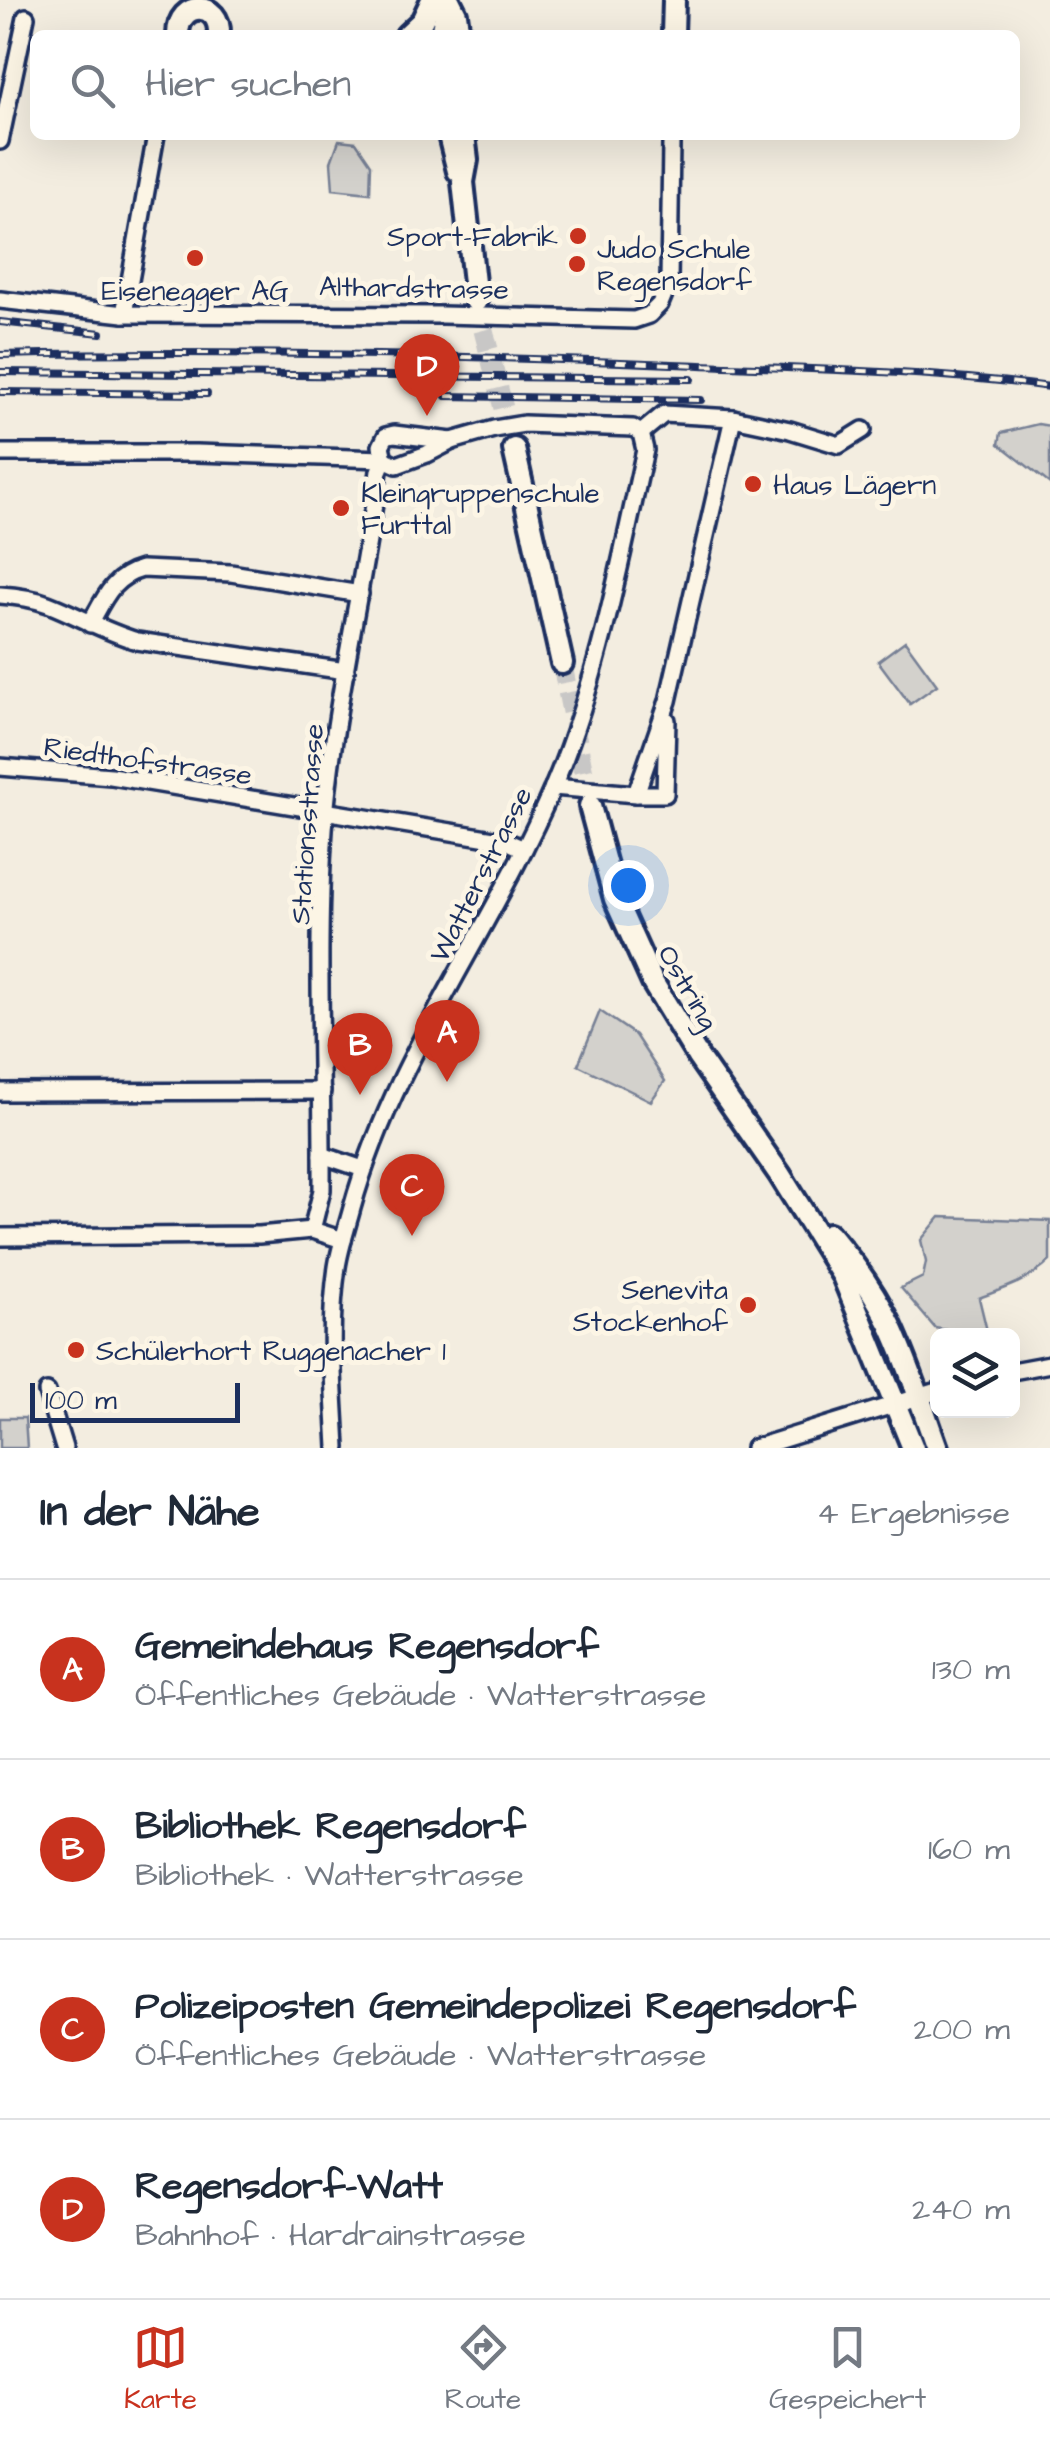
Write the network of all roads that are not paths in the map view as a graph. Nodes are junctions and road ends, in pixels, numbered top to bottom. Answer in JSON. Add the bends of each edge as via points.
{"nodes":[{"id":1,"x":432,"y":0,"type":"edge"},
{"id":2,"x":449,"y":0,"type":"edge"},
{"id":3,"x":674,"y":0,"type":"edge"},
{"id":4,"x":192,"y":5,"type":"edge"},
{"id":5,"x":26,"y":17,"type":"dead end"},
{"id":6,"x":178,"y":30,"type":"edge"},
{"id":7,"x":219,"y":30,"type":"edge"},
{"id":8,"x":412,"y":30,"type":"edge"},
{"id":9,"x":442,"y":30,"type":"edge"},
{"id":10,"x":458,"y":30,"type":"edge"},
{"id":11,"x":673,"y":30,"type":"edge"},
{"id":12,"x":0,"y":140,"type":"edge"},
{"id":13,"x":155,"y":140,"type":"edge"},
{"id":14,"x":450,"y":140,"type":"edge"},
{"id":15,"x":465,"y":140,"type":"edge"},
{"id":16,"x":670,"y":140,"type":"edge"},
{"id":17,"x":463,"y":182,"type":"junction"},
{"id":18,"x":0,"y":300,"type":"edge"},
{"id":19,"x":476,"y":301,"type":"tunnel mouth"},
{"id":20,"x":124,"y":314,"type":"junction"},
{"id":21,"x":733,"y":418,"type":"junction"},
{"id":22,"x":863,"y":430,"type":"dead end"},
{"id":23,"x":641,"y":433,"type":"junction"},
{"id":24,"x":452,"y":441,"type":"junction"},
{"id":25,"x":514,"y":449,"type":"tunnel mouth"},
{"id":26,"x":0,"y":454,"type":"edge"},
{"id":27,"x":384,"y":458,"type":"junction"},
{"id":28,"x":360,"y":594,"type":"junction"},
{"id":29,"x":0,"y":595,"type":"edge"},
{"id":30,"x":90,"y":624,"type":"junction"},
{"id":31,"x":562,"y":663,"type":"tunnel mouth"},
{"id":32,"x":346,"y":671,"type":"junction"},
{"id":33,"x":668,"y":701,"type":"junction"},
{"id":34,"x":0,"y":767,"type":"edge"},
{"id":35,"x":553,"y":786,"type":"junction"},
{"id":36,"x":636,"y":794,"type":"junction"},
{"id":37,"x":590,"y":806,"type":"tunnel mouth"},
{"id":38,"x":326,"y":811,"type":"junction"},
{"id":39,"x":524,"y":849,"type":"junction"},
{"id":40,"x":322,"y":1090,"type":"junction"},
{"id":41,"x":0,"y":1092,"type":"edge"},
{"id":42,"x":322,"y":1155,"type":"junction"},
{"id":43,"x":363,"y":1169,"type":"junction"},
{"id":44,"x":780,"y":1175,"type":"junction"},
{"id":45,"x":312,"y":1230,"type":"junction"},
{"id":46,"x":0,"y":1237,"type":"edge"},
{"id":47,"x":343,"y":1240,"type":"junction"},
{"id":48,"x":1050,"y":1364,"type":"edge"},
{"id":49,"x":1020,"y":1370,"type":"edge"},
{"id":50,"x":46,"y":1392,"type":"dead end"},
{"id":51,"x":928,"y":1394,"type":"edge"},
{"id":52,"x":896,"y":1404,"type":"junction"},
{"id":53,"x":64,"y":1448,"type":"edge"},
{"id":54,"x":337,"y":1448,"type":"edge"},
{"id":55,"x":754,"y":1448,"type":"edge"},
{"id":56,"x":914,"y":1448,"type":"edge"},
{"id":57,"x":937,"y":1448,"type":"edge"}],
"edges":[{"from":1,"to":8,"type":"main road"},
{"from":2,"to":9,"type":"main road"},
{"from":2,"to":10,"type":"main road"},
{"from":3,"to":11,"type":"main road"},
{"from":4,"to":6,"type":"main road"},
{"from":4,"to":7,"type":"main road","via":[[212,13]]},
{"from":5,"to":12,"type":"street"},
{"from":13,"to":20,"type":"street"},
{"from":14,"to":17,"type":"main road"},
{"from":15,"to":17,"type":"main road"},
{"from":16,"to":20,"type":"street","name":"Althardstrasse","via":[[669,282],[660,304],[634,320]]},
{"from":17,"to":19,"type":"main road"},
{"from":18,"to":20,"type":"street","name":"Althardstrasse"},
{"from":21,"to":22,"type":"street","via":[[839,444]]},
{"from":21,"to":23,"type":"street","via":[[664,414]]},
{"from":21,"to":33,"type":"street"},
{"from":23,"to":24,"type":"street","via":[[524,424]]},
{"from":23,"to":35,"type":"street","name":"Watterstrasse","via":[[645,450],[608,617]]},
{"from":24,"to":27,"type":"street","via":[[408,462]]},
{"from":24,"to":27,"type":"street","via":[[394,434],[381,446]]},
{"from":25,"to":31,"type":"main road"},
{"from":26,"to":27,"type":"street"},
{"from":27,"to":28,"type":"street","name":"Stationsstrasse"},
{"from":28,"to":30,"type":"street","via":[[231,573],[142,569],[110,587]]},
{"from":28,"to":32,"type":"street","name":"Stationsstrasse"},
{"from":29,"to":30,"type":"street","via":[[46,603]]},
{"from":30,"to":32,"type":"street","via":[[138,640]]},
{"from":32,"to":38,"type":"street","name":"Stationsstrasse"},
{"from":33,"to":36,"type":"street"},
{"from":33,"to":36,"type":"street","via":[[665,794]]},
{"from":34,"to":38,"type":"street","name":"Riedthofstrasse","via":[[112,776]]},
{"from":35,"to":36,"type":"street"},
{"from":35,"to":39,"type":"street","name":"Watterstrasse"},
{"from":37,"to":44,"type":"main road","name":"Ostring","via":[[616,899],[646,971]]},
{"from":38,"to":39,"type":"street","name":"Riedthofstrasse"},
{"from":38,"to":40,"type":"street","name":"Stationsstrasse"},
{"from":39,"to":43,"type":"street","name":"Watterstrasse","via":[[431,1019]]},
{"from":40,"to":41,"type":"street"},
{"from":40,"to":42,"type":"street","name":"Stationsstrasse"},
{"from":42,"to":43,"type":"street"},
{"from":42,"to":45,"type":"street","name":"Stationsstrasse"},
{"from":43,"to":47,"type":"street","name":"Watterstrasse"},
{"from":44,"to":51,"type":"main road","name":"Ostring","via":[[856,1266]]},
{"from":44,"to":52,"type":"main road","name":"Ostring","via":[[843,1276]]},
{"from":45,"to":46,"type":"street"},
{"from":45,"to":47,"type":"street"},
{"from":47,"to":54,"type":"street","name":"Watterstrasse","via":[[332,1302]]},
{"from":48,"to":49,"type":"street"},
{"from":50,"to":53,"type":"street"},
{"from":51,"to":52,"type":"street"},
{"from":51,"to":57,"type":"main road","name":"Ostring"},
{"from":52,"to":55,"type":"street"},
{"from":52,"to":56,"type":"main road","name":"Ostring"}]}
